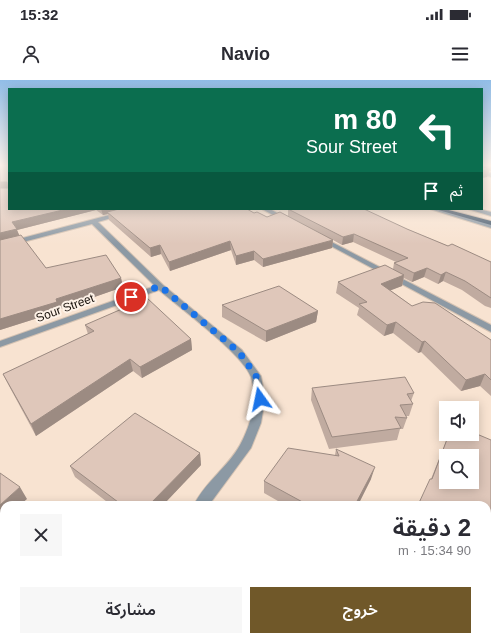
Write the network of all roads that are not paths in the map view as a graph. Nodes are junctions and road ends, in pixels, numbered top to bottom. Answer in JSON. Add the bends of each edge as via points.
{"nodes":[{"id":1,"x":135,"y":210,"type":"edge"},
{"id":2,"x":267,"y":210,"type":"edge"},
{"id":3,"x":436,"y":210,"type":"edge"},
{"id":4,"x":442,"y":210,"type":"edge"},
{"id":5,"x":469,"y":210,"type":"edge"},
{"id":6,"x":474,"y":210,"type":"edge"},
{"id":7,"x":491,"y":215,"type":"edge"},
{"id":8,"x":93,"y":221,"type":"junction"},
{"id":9,"x":292,"y":223,"type":"edge"},
{"id":10,"x":491,"y":223,"type":"edge"},
{"id":11,"x":491,"y":226,"type":"edge"},
{"id":12,"x":312,"y":234,"type":"edge"},
{"id":13,"x":0,"y":246,"type":"edge"},
{"id":14,"x":160,"y":286,"type":"junction"},
{"id":15,"x":491,"y":329,"type":"edge"},
{"id":16,"x":0,"y":344,"type":"edge"},
{"id":17,"x":203,"y":501,"type":"edge"}],
"edges":[{"from":1,"to":8,"type":"street"},
{"from":2,"to":9,"type":"street"},
{"from":3,"to":11,"type":"street"},
{"from":4,"to":10,"type":"main road"},
{"from":5,"to":7,"type":"main road"},
{"from":6,"to":7,"type":"street"},
{"from":8,"to":13,"type":"street"},
{"from":8,"to":14,"type":"street"},
{"from":12,"to":15,"type":"street"},
{"from":14,"to":16,"type":"street","name":"Sour Street"},
{"from":14,"to":17,"type":"street","via":[[239,352],[256,376],[260,399],[255,423],[245,448]]}]}
